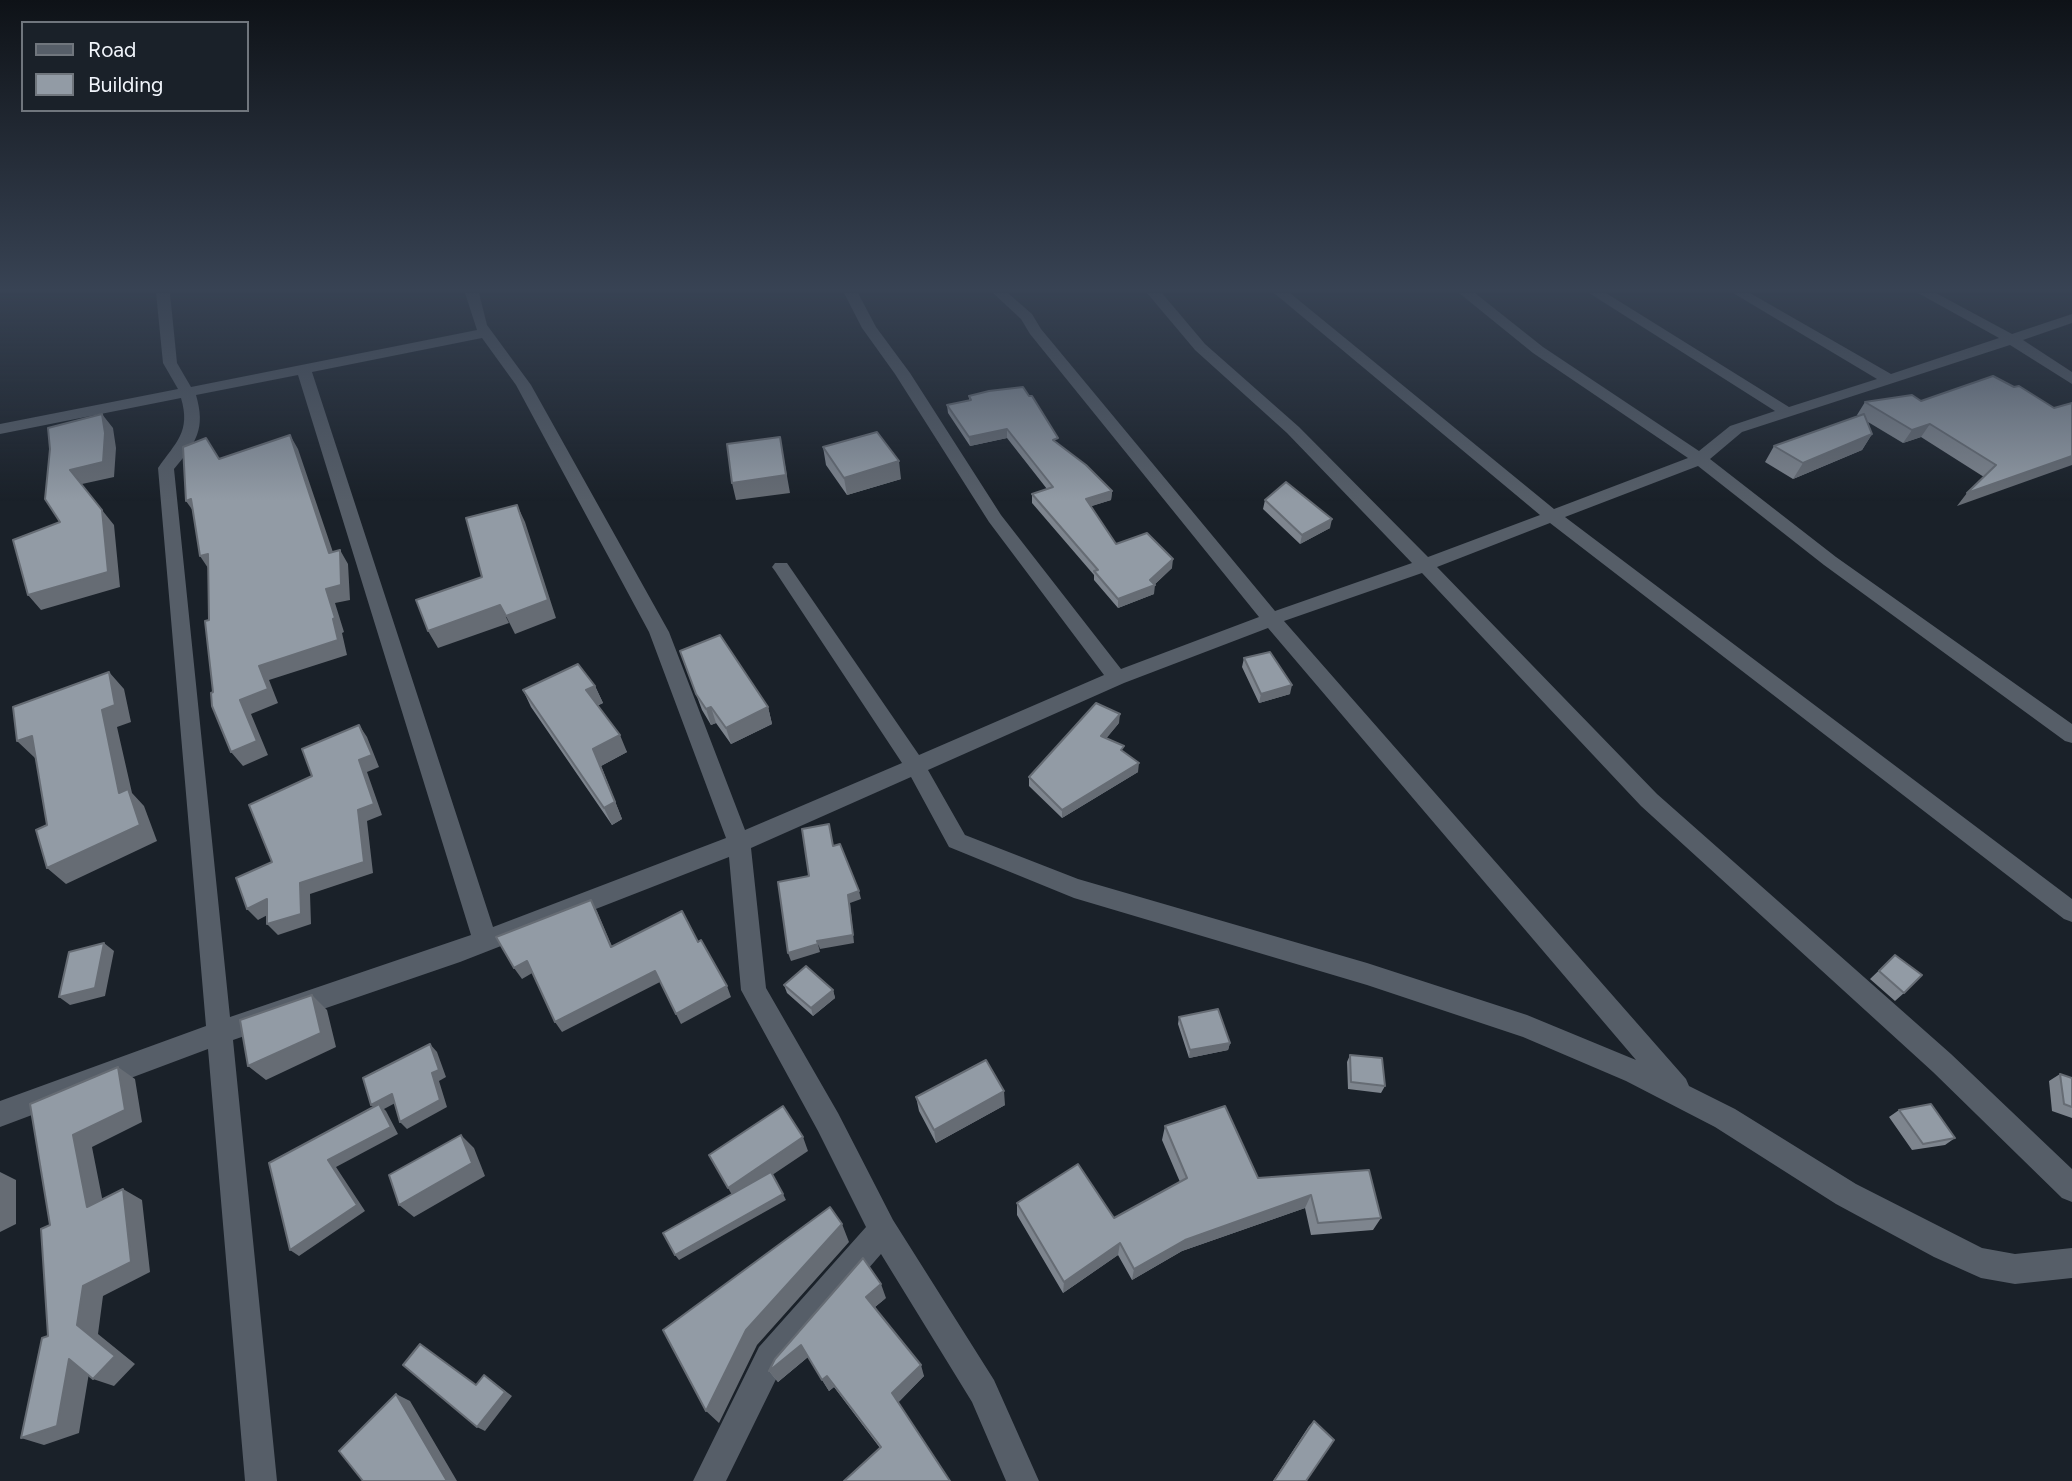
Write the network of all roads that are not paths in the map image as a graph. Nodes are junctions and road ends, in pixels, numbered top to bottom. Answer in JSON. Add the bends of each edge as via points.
{"nodes":[{"id":1,"x":170,"y":362,"type":"edge"},
{"id":2,"x":339,"y":362,"type":"edge"},
{"id":3,"x":507,"y":362,"type":"edge"},
{"id":4,"x":894,"y":362,"type":"edge"},
{"id":5,"x":1060,"y":362,"type":"edge"},
{"id":6,"x":1217,"y":362,"type":"edge"},
{"id":7,"x":1365,"y":362,"type":"edge"},
{"id":8,"x":1556,"y":362,"type":"edge"},
{"id":9,"x":1707,"y":362,"type":"edge"},
{"id":10,"x":1860,"y":362,"type":"edge"},
{"id":11,"x":1946,"y":362,"type":"edge"},
{"id":12,"x":2046,"y":362,"type":"edge"},
{"id":13,"x":304,"y":369,"type":"junction"},
{"id":14,"x":2072,"y":379,"type":"edge"},
{"id":15,"x":1891,"y":380,"type":"junction"},
{"id":16,"x":187,"y":392,"type":"junction"},
{"id":17,"x":1788,"y":413,"type":"junction"},
{"id":18,"x":0,"y":429,"type":"edge"},
{"id":19,"x":1700,"y":459,"type":"junction"},
{"id":20,"x":1552,"y":516,"type":"junction"},
{"id":21,"x":1425,"y":565,"type":"junction"},
{"id":22,"x":781,"y":567,"type":"dead end"},
{"id":23,"x":1271,"y":619,"type":"junction"},
{"id":24,"x":1116,"y":678,"type":"junction"},
{"id":25,"x":2072,"y":735,"type":"edge"},
{"id":26,"x":916,"y":767,"type":"junction"},
{"id":27,"x":739,"y":844,"type":"junction"},
{"id":28,"x":2072,"y":912,"type":"edge"},
{"id":29,"x":485,"y":941,"type":"junction"},
{"id":30,"x":221,"y":1032,"type":"junction"},
{"id":31,"x":1685,"y":1097,"type":"junction"},
{"id":32,"x":0,"y":1114,"type":"edge"},
{"id":33,"x":2072,"y":1188,"type":"edge"},
{"id":34,"x":883,"y":1230,"type":"junction"},
{"id":35,"x":2072,"y":1263,"type":"edge"},
{"id":36,"x":261,"y":1481,"type":"edge"},
{"id":37,"x":709,"y":1481,"type":"edge"},
{"id":38,"x":1023,"y":1481,"type":"edge"}],
"edges":[{"from":1,"to":16,"type":"street"},
{"from":2,"to":13,"type":"street"},
{"from":3,"to":27,"type":"street","via":[[659,632]]},
{"from":4,"to":24,"type":"street","via":[[995,518]]},
{"from":5,"to":23,"type":"street"},
{"from":6,"to":21,"type":"street","via":[[1293,430]]},
{"from":7,"to":20,"type":"street"},
{"from":8,"to":19,"type":"street"},
{"from":9,"to":17,"type":"street"},
{"from":10,"to":15,"type":"street"},
{"from":11,"to":15,"type":"street"},
{"from":12,"to":14,"type":"street"},
{"from":13,"to":16,"type":"street"},
{"from":13,"to":29,"type":"street"},
{"from":15,"to":17,"type":"street"},
{"from":16,"to":18,"type":"street"},
{"from":16,"to":30,"type":"street","via":[[194,415],[187,443],[166,468]]},
{"from":17,"to":19,"type":"street","via":[[1736,429]]},
{"from":19,"to":20,"type":"street"},
{"from":19,"to":25,"type":"street","via":[[1830,561]]},
{"from":20,"to":21,"type":"street"},
{"from":20,"to":28,"type":"street"},
{"from":21,"to":23,"type":"street"},
{"from":21,"to":33,"type":"street","via":[[1649,800],[1942,1063]]},
{"from":22,"to":26,"type":"street"},
{"from":23,"to":24,"type":"street"},
{"from":23,"to":31,"type":"street"},
{"from":24,"to":26,"type":"street"},
{"from":26,"to":27,"type":"street"},
{"from":26,"to":31,"type":"street","via":[[957,841],[1074,888],[1367,974],[1527,1027]]},
{"from":27,"to":29,"type":"street"},
{"from":27,"to":34,"type":"street","via":[[754,990]]},
{"from":29,"to":30,"type":"street"},
{"from":30,"to":32,"type":"street"},
{"from":30,"to":36,"type":"street"},
{"from":31,"to":35,"type":"street","via":[[1846,1194],[1981,1263],[2015,1269]]},
{"from":34,"to":37,"type":"street","via":[[770,1358]]},
{"from":34,"to":38,"type":"street","via":[[983,1391]]}]}
